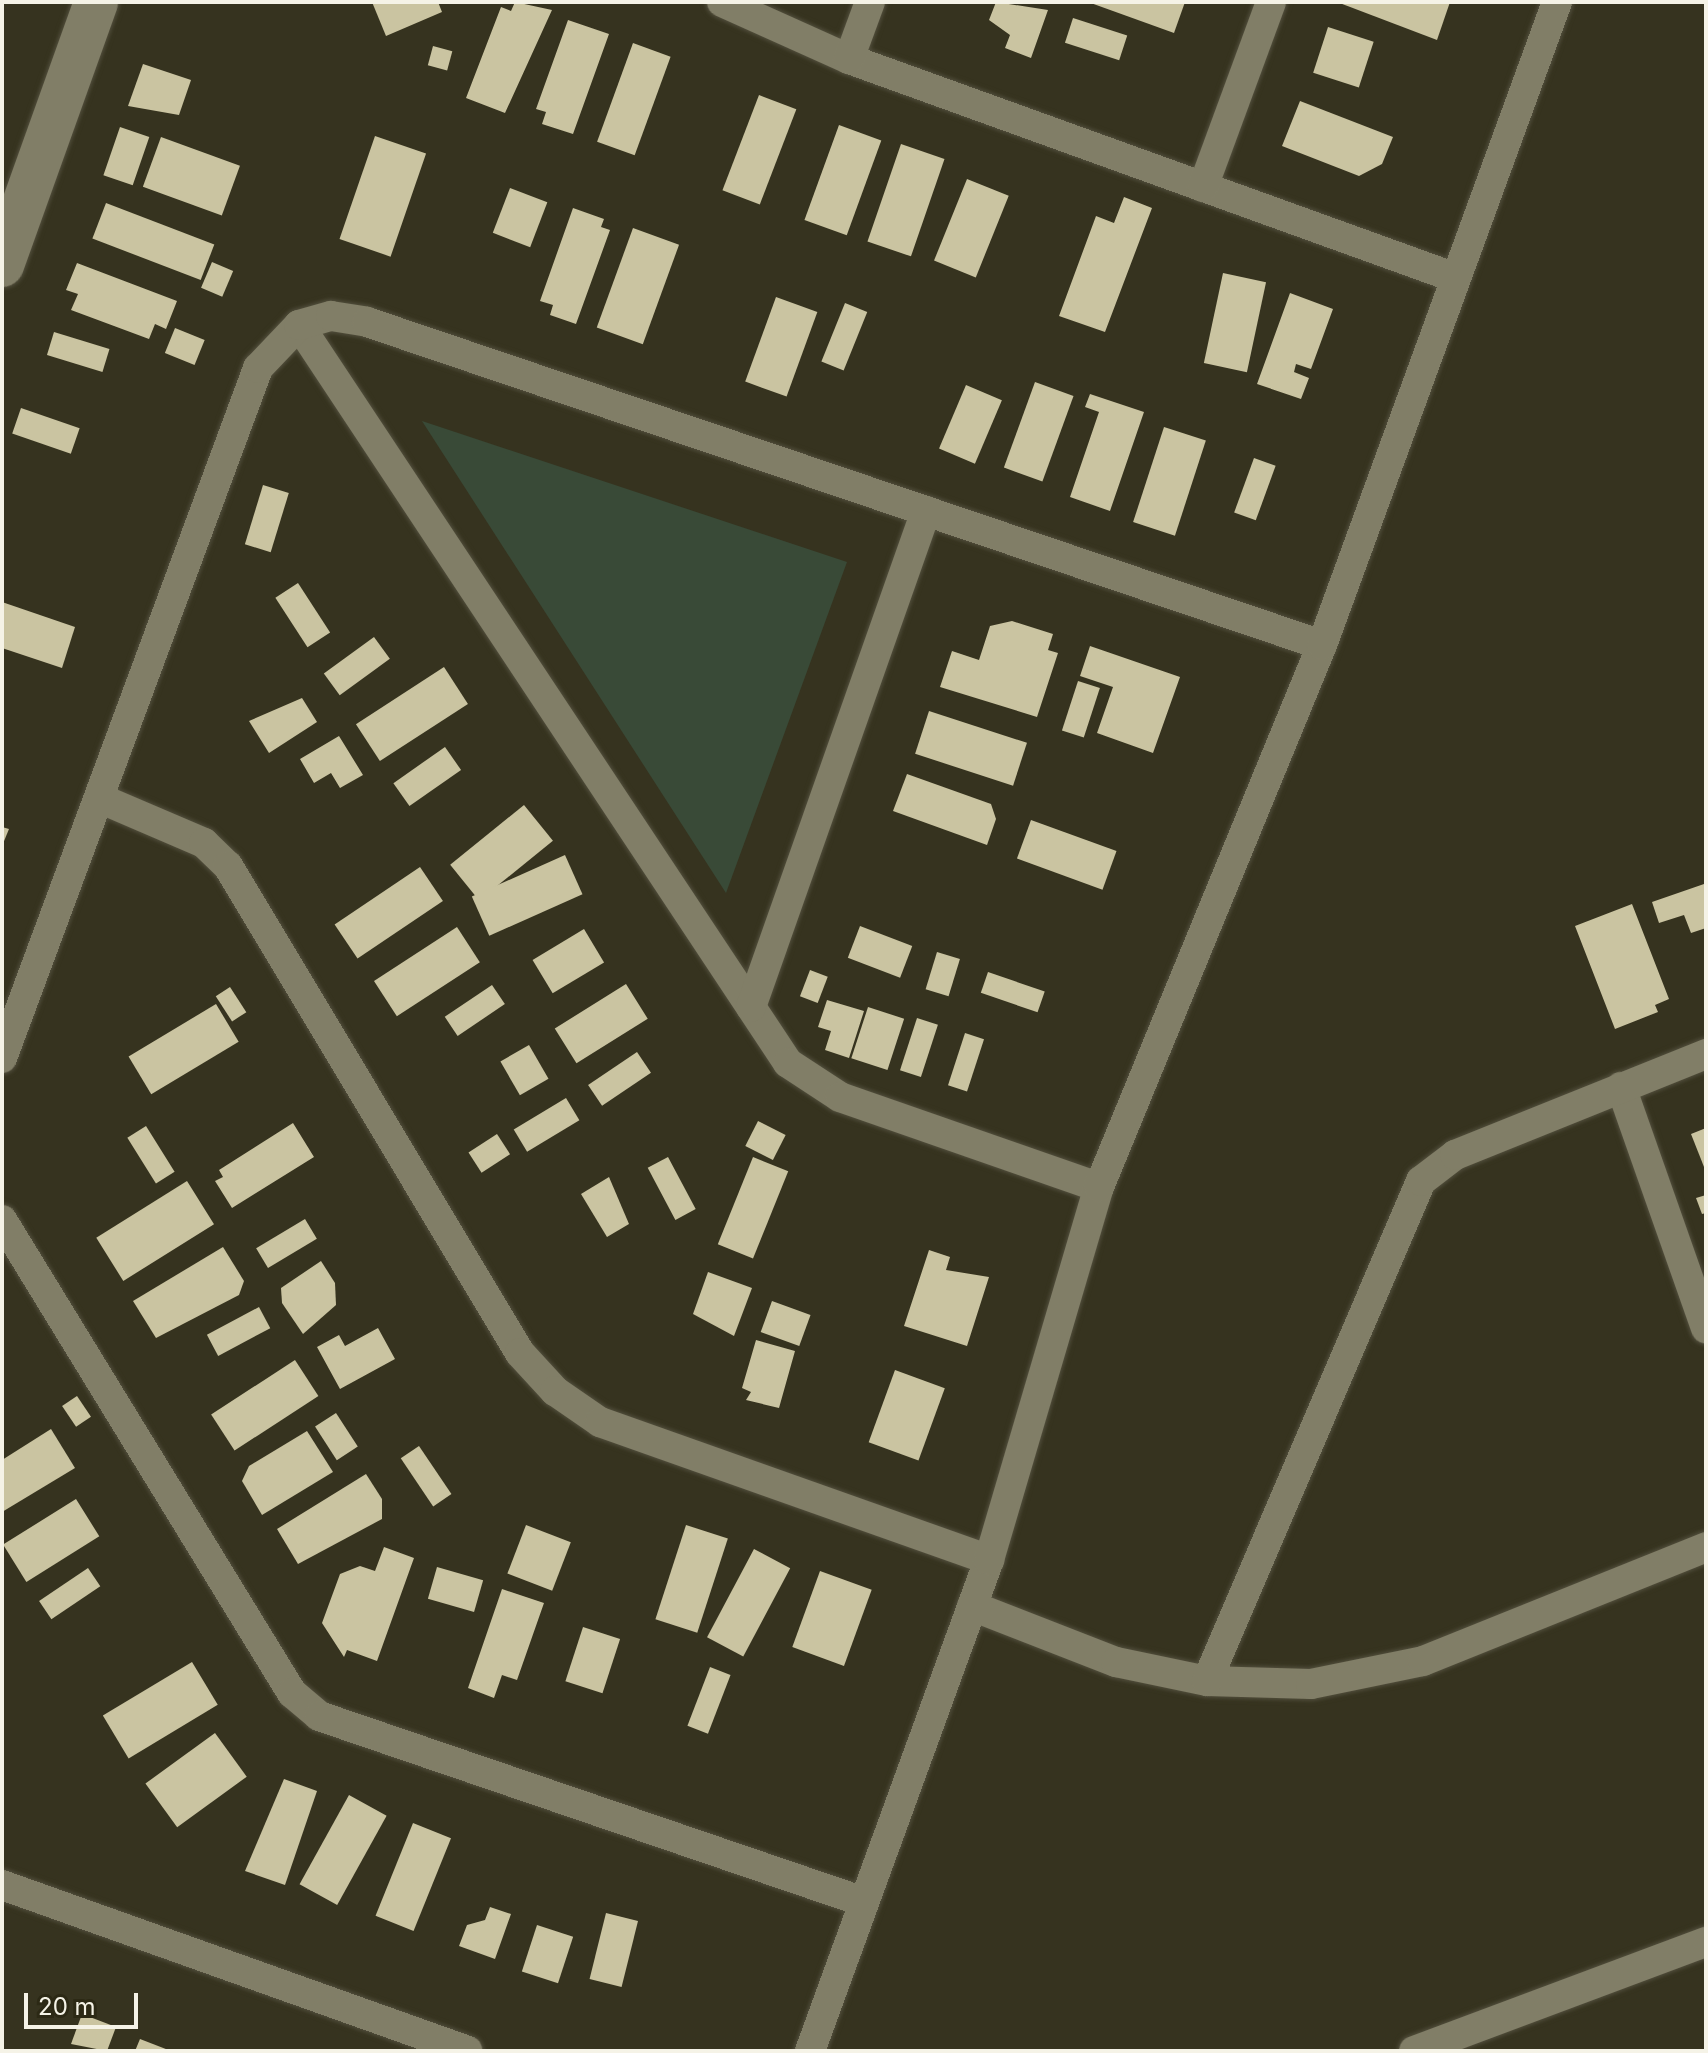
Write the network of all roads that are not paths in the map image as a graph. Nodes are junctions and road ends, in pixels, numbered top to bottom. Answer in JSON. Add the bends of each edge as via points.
{"nodes":[{"id":1,"x":96,"y":2,"type":"edge"},
{"id":2,"x":722,"y":2,"type":"edge"},
{"id":3,"x":870,"y":2,"type":"edge"},
{"id":4,"x":1271,"y":2,"type":"edge"},
{"id":5,"x":1557,"y":2,"type":"edge"},
{"id":6,"x":849,"y":59,"type":"junction"},
{"id":7,"x":1203,"y":187,"type":"junction"},
{"id":8,"x":2,"y":265,"type":"edge"},
{"id":9,"x":1456,"y":278,"type":"junction"},
{"id":10,"x":299,"y":325,"type":"junction"},
{"id":11,"x":926,"y":511,"type":"junction"},
{"id":12,"x":1322,"y":645,"type":"junction"},
{"id":13,"x":99,"y":798,"type":"junction"},
{"id":14,"x":751,"y":1007,"type":"junction"},
{"id":15,"x":1706,"y":1054,"type":"edge"},
{"id":16,"x":2,"y":1058,"type":"edge"},
{"id":17,"x":1621,"y":1087,"type":"junction"},
{"id":18,"x":1099,"y":1187,"type":"junction"},
{"id":19,"x":2,"y":1220,"type":"edge"},
{"id":20,"x":1706,"y":1329,"type":"edge"},
{"id":21,"x":1706,"y":1547,"type":"edge"},
{"id":22,"x":989,"y":1560,"type":"junction"},
{"id":23,"x":972,"y":1606,"type":"junction"},
{"id":24,"x":1207,"y":1681,"type":"junction"},
{"id":25,"x":2,"y":1885,"type":"edge"},
{"id":26,"x":864,"y":1902,"type":"junction"},
{"id":27,"x":1706,"y":1942,"type":"edge"},
{"id":28,"x":467,"y":2051,"type":"edge"},
{"id":29,"x":810,"y":2051,"type":"edge"},
{"id":30,"x":1414,"y":2051,"type":"edge"}],
"edges":[{"from":1,"to":8,"type":"main road"},
{"from":2,"to":6,"type":"street"},
{"from":3,"to":6,"type":"street"},
{"from":4,"to":7,"type":"street"},
{"from":5,"to":9,"type":"street"},
{"from":6,"to":7,"type":"street"},
{"from":7,"to":9,"type":"street"},
{"from":9,"to":12,"type":"street"},
{"from":10,"to":11,"type":"street","via":[[331,316],[367,322]]},
{"from":10,"to":13,"type":"street","via":[[258,368]]},
{"from":10,"to":14,"type":"street"},
{"from":11,"to":12,"type":"street"},
{"from":11,"to":14,"type":"street"},
{"from":12,"to":18,"type":"street"},
{"from":13,"to":16,"type":"street"},
{"from":13,"to":22,"type":"street","via":[[204,843],[228,866],[520,1353],[555,1391],[600,1422]]},
{"from":14,"to":18,"type":"street","via":[[788,1063],[811,1083]]},
{"from":15,"to":17,"type":"street"},
{"from":17,"to":20,"type":"street"},
{"from":17,"to":24,"type":"street","via":[[1455,1155],[1421,1181]]},
{"from":18,"to":22,"type":"street"},
{"from":19,"to":26,"type":"street","via":[[292,1693],[319,1716]]},
{"from":21,"to":24,"type":"street","via":[[1423,1661],[1311,1684]]},
{"from":22,"to":23,"type":"street"},
{"from":23,"to":24,"type":"street","via":[[1116,1662]]},
{"from":23,"to":26,"type":"street"},
{"from":25,"to":28,"type":"street"},
{"from":26,"to":29,"type":"street"},
{"from":27,"to":30,"type":"street"}]}
